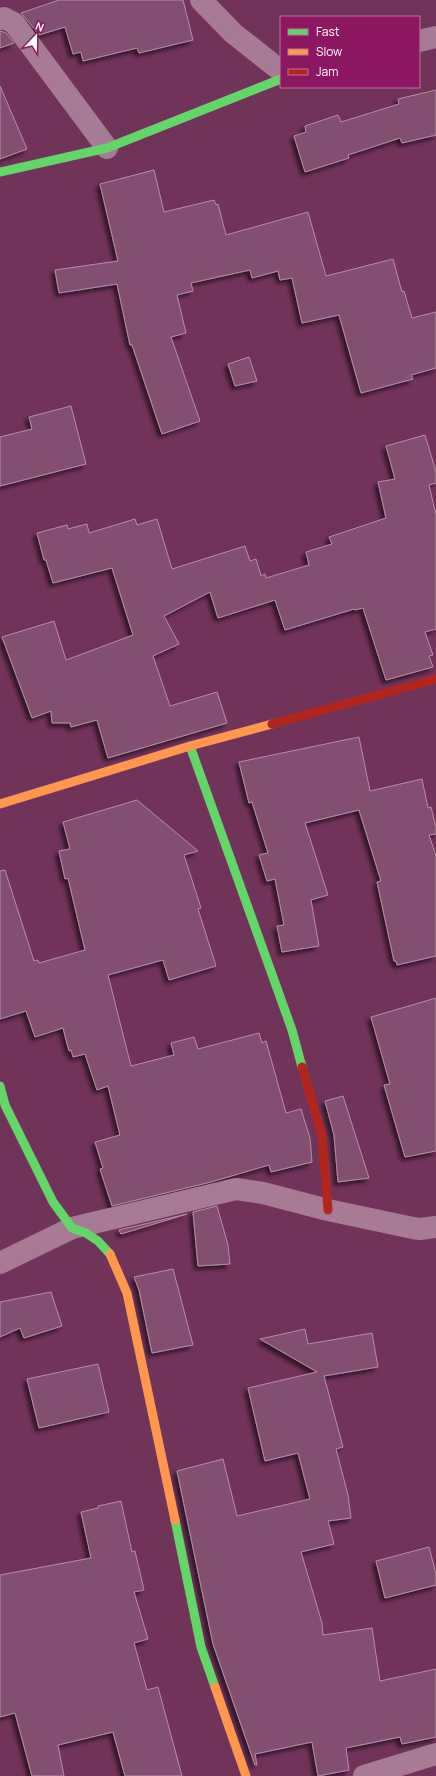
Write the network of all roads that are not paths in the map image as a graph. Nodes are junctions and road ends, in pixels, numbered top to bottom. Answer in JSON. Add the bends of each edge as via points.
{"nodes":[{"id":1,"x":201,"y":0,"type":"edge"},
{"id":2,"x":0,"y":19,"type":"edge"},
{"id":3,"x":436,"y":37,"type":"edge"},
{"id":4,"x":420,"y":41,"type":"edge"},
{"id":5,"x":280,"y":70,"type":"edge"},
{"id":6,"x":280,"y":79,"type":"edge"},
{"id":7,"x":107,"y":148,"type":"junction"},
{"id":8,"x":0,"y":172,"type":"edge"},
{"id":9,"x":436,"y":679,"type":"edge"},
{"id":10,"x":190,"y":746,"type":"junction"},
{"id":11,"x":0,"y":804,"type":"edge"},
{"id":12,"x":0,"y":1086,"type":"edge"},
{"id":13,"x":328,"y":1210,"type":"junction"},
{"id":14,"x":436,"y":1227,"type":"edge"},
{"id":15,"x":72,"y":1228,"type":"junction"},
{"id":16,"x":0,"y":1263,"type":"edge"},
{"id":17,"x":436,"y":1754,"type":"edge"},
{"id":18,"x":246,"y":1776,"type":"edge"},
{"id":19,"x":364,"y":1776,"type":"edge"}],
"edges":[{"from":1,"to":5,"type":"street","via":[[233,33]]},
{"from":2,"to":7,"type":"street","via":[[4,18],[14,23]]},
{"from":3,"to":4,"type":"street"},
{"from":6,"to":7,"type":"street"},
{"from":7,"to":8,"type":"street"},
{"from":9,"to":10,"type":"street"},
{"from":10,"to":11,"type":"street"},
{"from":10,"to":13,"type":"street","via":[[292,1030],[322,1136]]},
{"from":12,"to":15,"type":"street","via":[[5,1105],[48,1192]]},
{"from":13,"to":14,"type":"street","via":[[413,1228]]},
{"from":13,"to":15,"type":"street","via":[[263,1193],[236,1189]]},
{"from":15,"to":16,"type":"street"},
{"from":15,"to":18,"type":"street","via":[[98,1241],[110,1254],[127,1293],[202,1647]]},
{"from":17,"to":19,"type":"street"}]}
